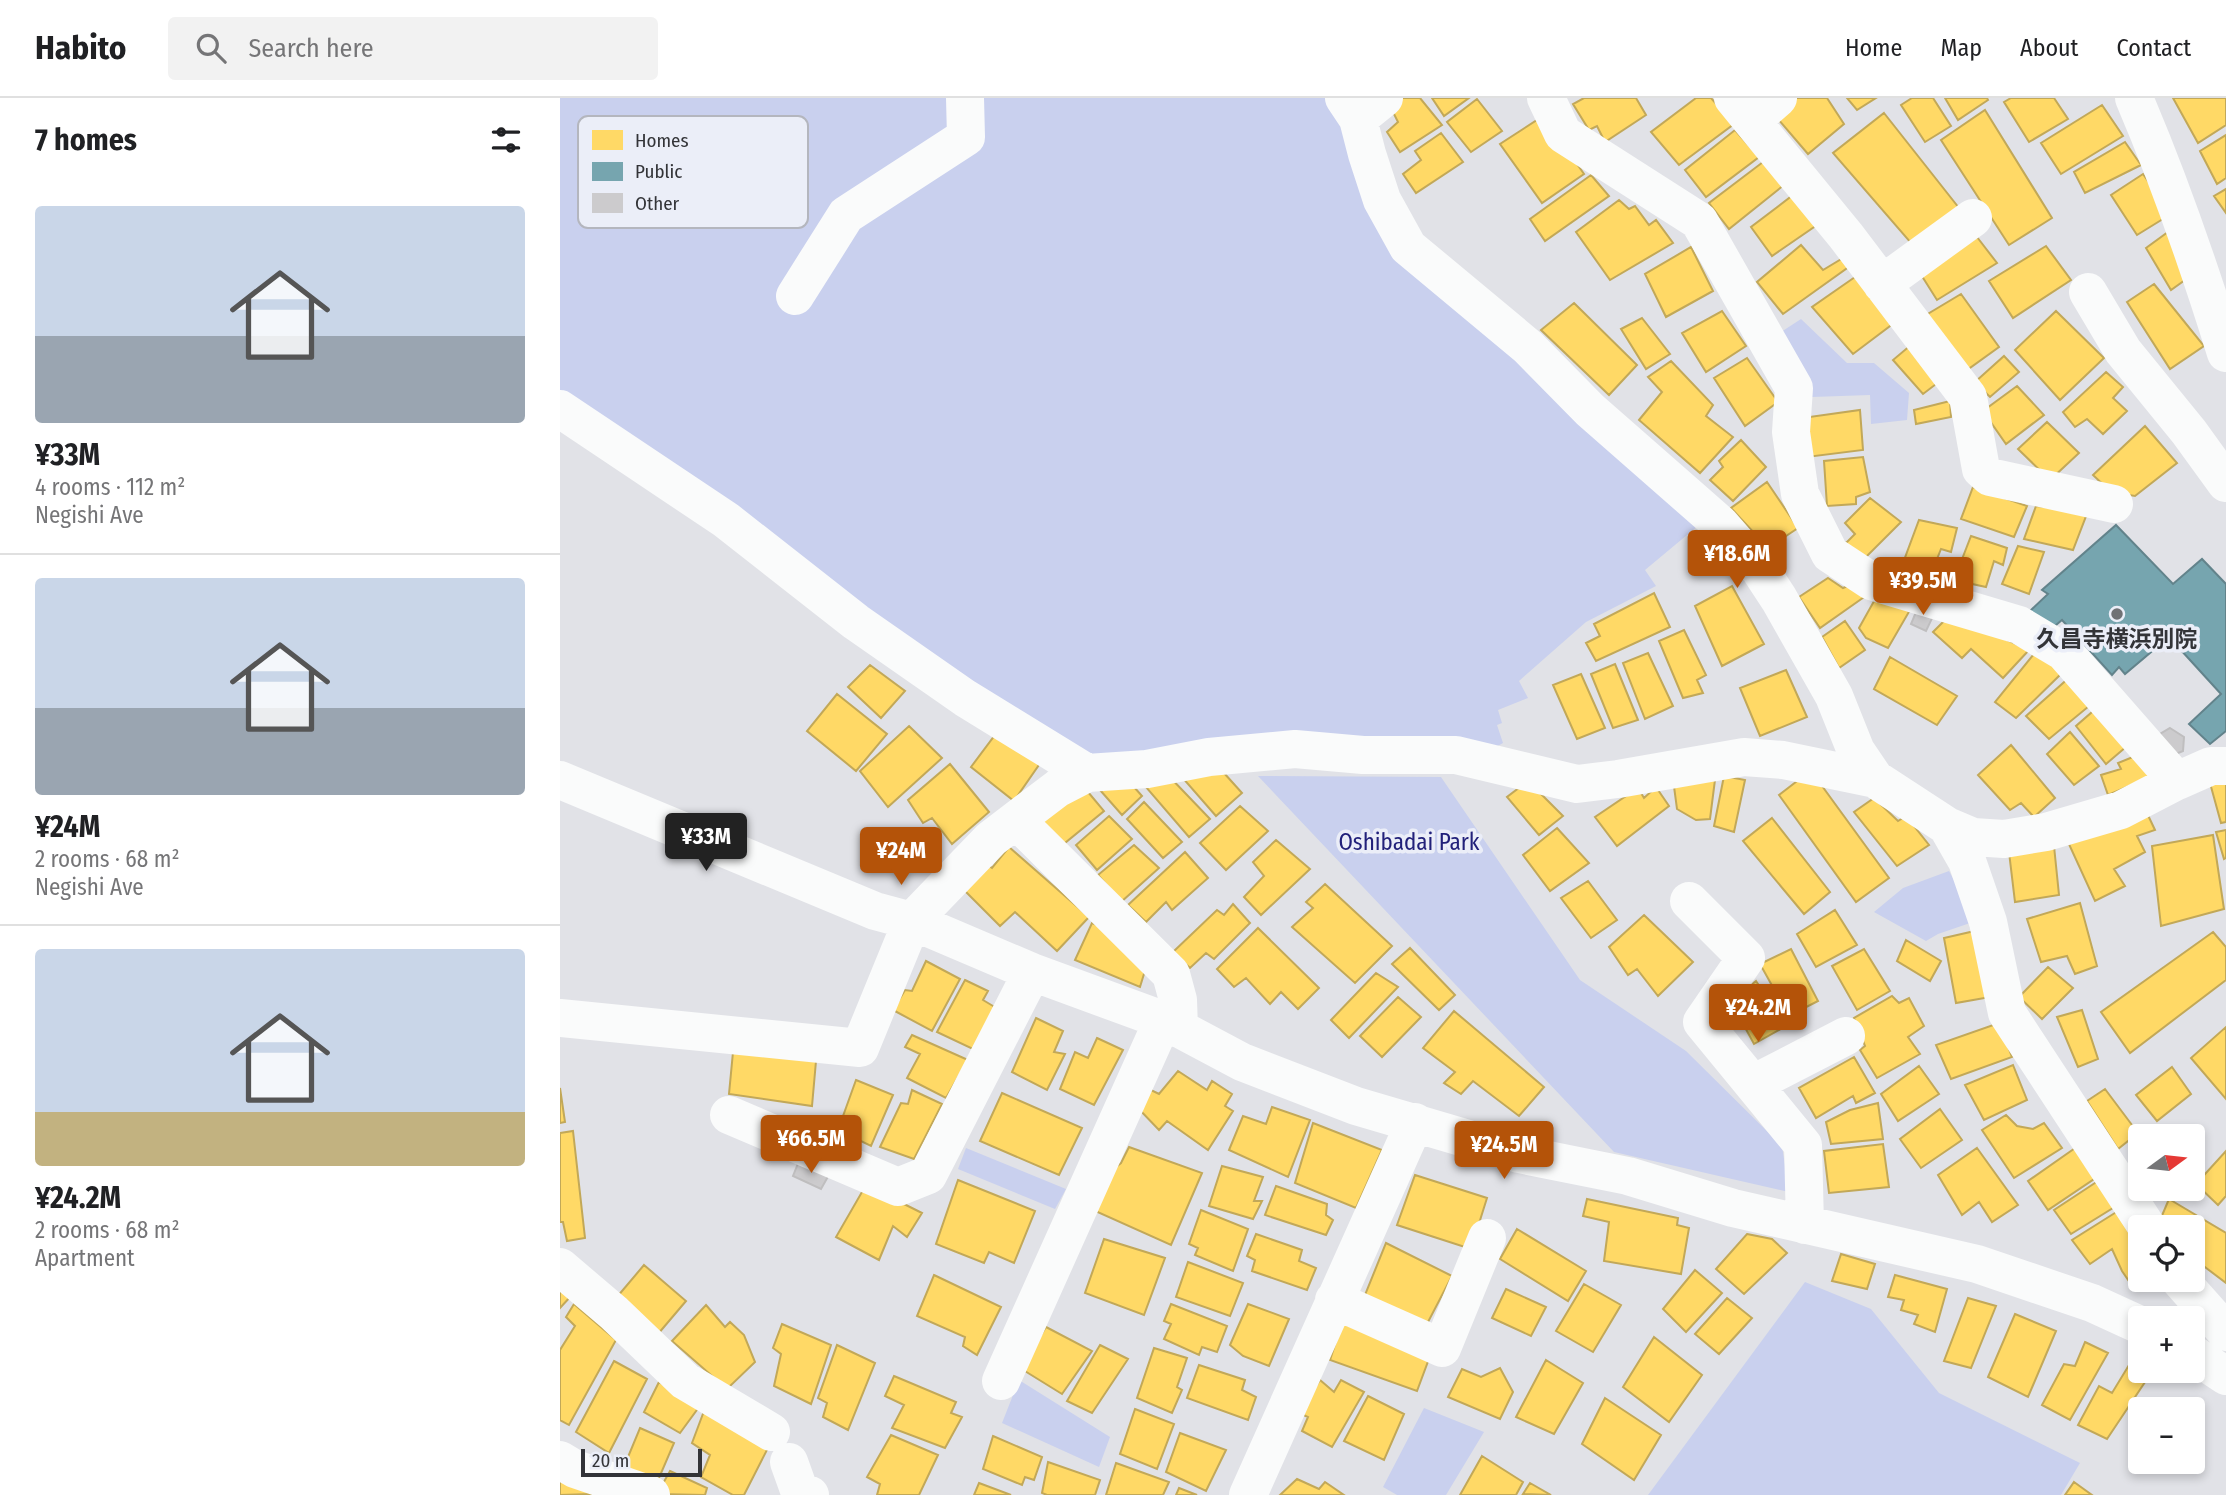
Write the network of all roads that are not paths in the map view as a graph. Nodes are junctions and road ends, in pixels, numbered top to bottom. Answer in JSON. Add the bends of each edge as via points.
{"nodes":[{"id":1,"x":965,"y":98,"type":"edge"},
{"id":2,"x":1546,"y":98,"type":"edge"},
{"id":3,"x":2134,"y":98,"type":"edge"},
{"id":4,"x":1362,"y":105,"type":"edge"},
{"id":5,"x":1754,"y":106,"type":"edge"},
{"id":6,"x":1973,"y":218,"type":"dead end"},
{"id":7,"x":2183,"y":220,"type":"junction"},
{"id":8,"x":2226,"y":250,"type":"edge"},
{"id":9,"x":1882,"y":284,"type":"junction"},
{"id":10,"x":2088,"y":292,"type":"dead end"},
{"id":11,"x":794,"y":296,"type":"dead end"},
{"id":12,"x":2226,"y":353,"type":"edge"},
{"id":13,"x":560,"y":409,"type":"edge"},
{"id":14,"x":2226,"y":483,"type":"edge"},
{"id":15,"x":2114,"y":504,"type":"dead end"},
{"id":16,"x":2226,"y":766,"type":"edge"},
{"id":17,"x":1087,"y":773,"type":"junction"},
{"id":18,"x":1875,"y":779,"type":"junction"},
{"id":19,"x":560,"y":780,"type":"edge"},
{"id":20,"x":2177,"y":781,"type":"junction"},
{"id":21,"x":1016,"y":820,"type":"junction"},
{"id":22,"x":1947,"y":826,"type":"junction"},
{"id":23,"x":1689,"y":901,"type":"dead end"},
{"id":24,"x":912,"y":921,"type":"junction"},
{"id":25,"x":1032,"y":972,"type":"junction"},
{"id":26,"x":560,"y":1018,"type":"edge"},
{"id":27,"x":1171,"y":1025,"type":"junction"},
{"id":28,"x":1846,"y":1036,"type":"dead end"},
{"id":29,"x":1753,"y":1084,"type":"junction"},
{"id":30,"x":729,"y":1115,"type":"dead end"},
{"id":31,"x":1415,"y":1122,"type":"junction"},
{"id":32,"x":2139,"y":1215,"type":"edge"},
{"id":33,"x":1805,"y":1225,"type":"junction"},
{"id":34,"x":1487,"y":1238,"type":"dead end"},
{"id":35,"x":560,"y":1267,"type":"edge"},
{"id":36,"x":2191,"y":1292,"type":"edge"},
{"id":37,"x":1334,"y":1300,"type":"junction"},
{"id":38,"x":2128,"y":1320,"type":"edge"},
{"id":39,"x":2226,"y":1332,"type":"edge"},
{"id":40,"x":2205,"y":1362,"type":"edge"},
{"id":41,"x":2226,"y":1376,"type":"edge"},
{"id":42,"x":1001,"y":1381,"type":"dead end"},
{"id":43,"x":560,"y":1460,"type":"edge"},
{"id":44,"x":792,"y":1475,"type":"edge"},
{"id":45,"x":651,"y":1495,"type":"edge"},
{"id":46,"x":1248,"y":1495,"type":"edge"}],
"edges":[{"from":1,"to":11,"type":"street","via":[[966,136],[846,215]]},
{"from":2,"to":20,"type":"street","via":[[1563,134],[1699,221],[1794,388],[1791,432],[1800,494],[1830,554],[1871,581],[2019,625],[2064,652]]},
{"from":3,"to":7,"type":"street"},
{"from":4,"to":18,"type":"street","via":[[1382,200],[1408,247],[1528,347],[1590,410],[1728,533],[1779,599],[1834,696],[1856,751]]},
{"from":5,"to":9,"type":"street"},
{"from":6,"to":9,"type":"street"},
{"from":7,"to":8,"type":"street"},
{"from":7,"to":12,"type":"street"},
{"from":9,"to":15,"type":"street","via":[[1968,397],[1981,470],[1990,477]]},
{"from":10,"to":14,"type":"street","via":[[2123,351]]},
{"from":13,"to":17,"type":"street","via":[[726,520],[856,622],[965,698]]},
{"from":16,"to":20,"type":"street","via":[[2211,766]]},
{"from":17,"to":18,"type":"street","via":[[1295,749],[1456,755],[1577,784],[1744,757],[1783,760]]},
{"from":17,"to":21,"type":"street"},
{"from":18,"to":22,"type":"street"},
{"from":19,"to":24,"type":"street","via":[[875,911]]},
{"from":20,"to":22,"type":"street","via":[[2121,810],[2046,832],[2004,839],[1973,837]]},
{"from":21,"to":24,"type":"street","via":[[991,839]]},
{"from":21,"to":27,"type":"street","via":[[1171,974],[1178,1000]]},
{"from":22,"to":32,"type":"street","via":[[1988,922],[2007,1013]]},
{"from":23,"to":29,"type":"street","via":[[1746,958],[1702,1023]]},
{"from":24,"to":25,"type":"street"},
{"from":24,"to":26,"type":"street","via":[[860,1048]]},
{"from":25,"to":27,"type":"street"},
{"from":25,"to":30,"type":"street","via":[[928,1175],[898,1186]]},
{"from":27,"to":31,"type":"street","via":[[1242,1062],[1356,1106]]},
{"from":27,"to":42,"type":"street"},
{"from":28,"to":29,"type":"street"},
{"from":29,"to":33,"type":"street","via":[[1804,1145]]},
{"from":31,"to":33,"type":"street","via":[[1519,1154],[1628,1176]]},
{"from":31,"to":37,"type":"street"},
{"from":33,"to":38,"type":"street","via":[[1977,1264]]},
{"from":34,"to":37,"type":"street","via":[[1442,1348]]},
{"from":35,"to":44,"type":"street"},
{"from":36,"to":39,"type":"street"},
{"from":37,"to":46,"type":"street"},
{"from":40,"to":41,"type":"street"},
{"from":43,"to":45,"type":"street"}]}
